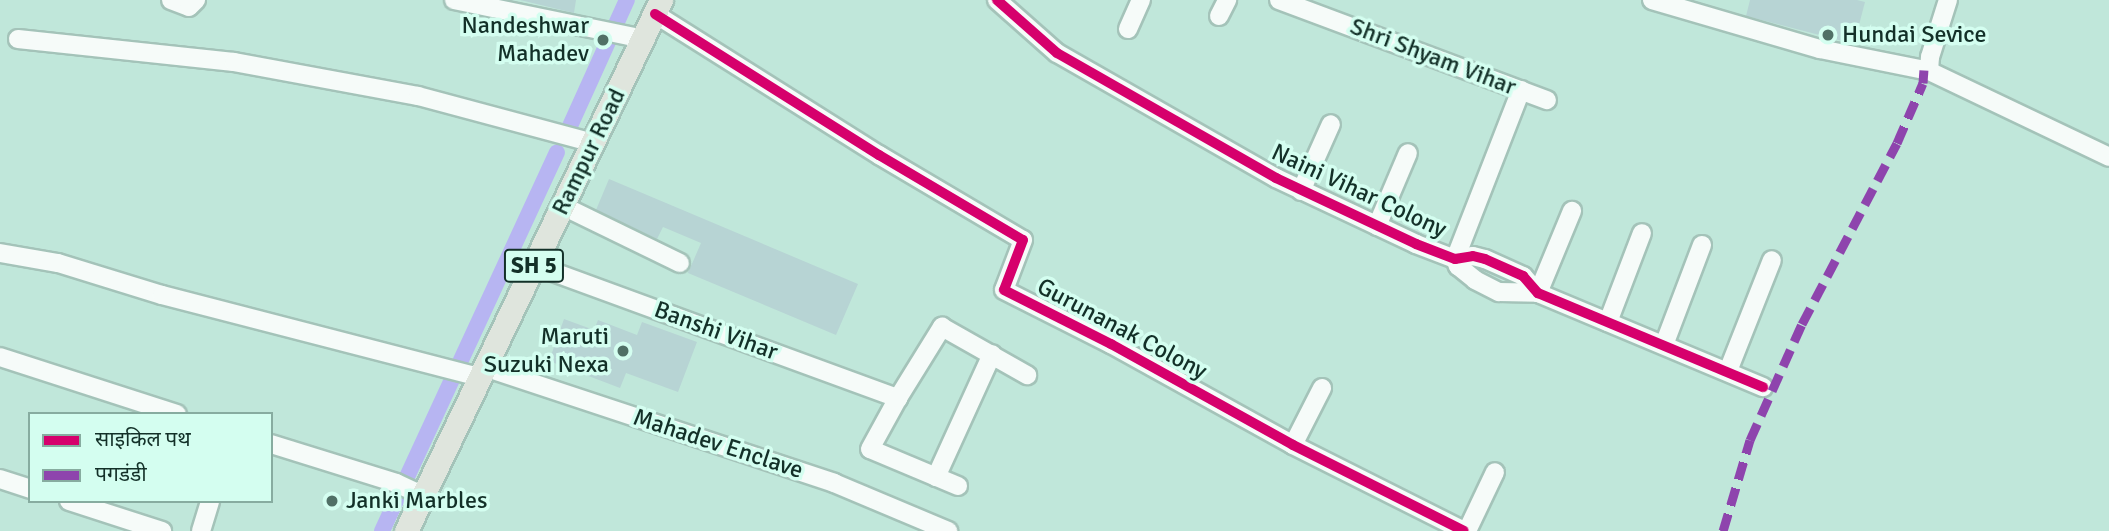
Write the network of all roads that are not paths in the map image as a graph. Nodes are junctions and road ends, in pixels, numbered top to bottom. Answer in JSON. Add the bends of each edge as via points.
{"nodes":[{"id":1,"x":171,"y":0,"type":"edge"},
{"id":2,"x":196,"y":0,"type":"edge"},
{"id":3,"x":454,"y":0,"type":"edge"},
{"id":4,"x":997,"y":0,"type":"edge"},
{"id":5,"x":1141,"y":0,"type":"edge"},
{"id":6,"x":1279,"y":0,"type":"edge"},
{"id":7,"x":1653,"y":0,"type":"edge"},
{"id":8,"x":1948,"y":0,"type":"edge"},
{"id":9,"x":658,"y":7,"type":"edge"},
{"id":10,"x":1128,"y":29,"type":"dead end"},
{"id":11,"x":18,"y":39,"type":"dead end"},
{"id":12,"x":644,"y":39,"type":"junction"},
{"id":13,"x":1929,"y":71,"type":"junction"},
{"id":14,"x":1521,"y":90,"type":"junction"},
{"id":15,"x":1547,"y":100,"type":"dead end"},
{"id":16,"x":1331,"y":124,"type":"dead end"},
{"id":17,"x":593,"y":143,"type":"junction"},
{"id":18,"x":1408,"y":153,"type":"dead end"},
{"id":19,"x":2109,"y":157,"type":"edge"},
{"id":20,"x":1301,"y":191,"type":"junction"},
{"id":21,"x":563,"y":206,"type":"junction"},
{"id":22,"x":1572,"y":211,"type":"dead end"},
{"id":23,"x":1377,"y":226,"type":"junction"},
{"id":24,"x":1642,"y":233,"type":"dead end"},
{"id":25,"x":1702,"y":245,"type":"dead end"},
{"id":26,"x":0,"y":253,"type":"edge"},
{"id":27,"x":1454,"y":259,"type":"junction"},
{"id":28,"x":1772,"y":260,"type":"dead end"},
{"id":29,"x":680,"y":263,"type":"dead end"},
{"id":30,"x":534,"y":265,"type":"junction"},
{"id":31,"x":1538,"y":293,"type":"junction"},
{"id":32,"x":1608,"y":322,"type":"junction"},
{"id":33,"x":1664,"y":345,"type":"junction"},
{"id":34,"x":992,"y":354,"type":"junction"},
{"id":35,"x":0,"y":357,"type":"edge"},
{"id":36,"x":469,"y":370,"type":"junction"},
{"id":37,"x":1728,"y":371,"type":"junction"},
{"id":38,"x":1027,"y":375,"type":"dead end"},
{"id":39,"x":1763,"y":387,"type":"dead end"},
{"id":40,"x":1322,"y":388,"type":"dead end"},
{"id":41,"x":898,"y":398,"type":"junction"},
{"id":42,"x":171,"y":412,"type":"edge"},
{"id":43,"x":273,"y":445,"type":"edge"},
{"id":44,"x":1293,"y":445,"type":"junction"},
{"id":45,"x":1495,"y":472,"type":"dead end"},
{"id":46,"x":936,"y":477,"type":"junction"},
{"id":47,"x":0,"y":479,"type":"edge"},
{"id":48,"x":958,"y":486,"type":"dead end"},
{"id":49,"x":28,"y":488,"type":"edge"},
{"id":50,"x":408,"y":489,"type":"junction"},
{"id":51,"x":75,"y":503,"type":"edge"},
{"id":52,"x":209,"y":503,"type":"edge"},
{"id":53,"x":411,"y":529,"type":"edge"},
{"id":54,"x":1458,"y":529,"type":"edge"},
{"id":55,"x":162,"y":531,"type":"edge"},
{"id":56,"x":201,"y":531,"type":"edge"},
{"id":57,"x":948,"y":531,"type":"edge"}],
"edges":[{"from":1,"to":2,"type":"street","via":[[188,7]]},
{"from":3,"to":12,"type":"street"},
{"from":4,"to":20,"type":"street","name":"Naini Vihar Colony","via":[[1057,53]]},
{"from":5,"to":10,"type":"street"},
{"from":6,"to":14,"type":"street","name":"Shri Shyam Vihar"},
{"from":7,"to":13,"type":"street","via":[[1820,49]]},
{"from":8,"to":13,"type":"street"},
{"from":9,"to":12,"type":"main road","name":"Rampur Road","number":"SH 5"},
{"from":9,"to":44,"type":"street","name":"Gurunanak Colony","via":[[879,155],[1023,240],[1004,290]]},
{"from":11,"to":17,"type":"street","via":[[234,62],[418,96]]},
{"from":12,"to":17,"type":"main road","name":"Rampur Road","number":"SH 5"},
{"from":13,"to":19,"type":"street"},
{"from":14,"to":15,"type":"street","name":"Shri Shyam Vihar"},
{"from":14,"to":27,"type":"street"},
{"from":16,"to":20,"type":"street"},
{"from":17,"to":21,"type":"main road","name":"Rampur Road","number":"SH 5"},
{"from":18,"to":23,"type":"street"},
{"from":20,"to":23,"type":"street","name":"Naini Vihar Colony"},
{"from":21,"to":29,"type":"street"},
{"from":21,"to":30,"type":"main road","name":"Rampur Road","number":"SH 5"},
{"from":22,"to":31,"type":"street"},
{"from":23,"to":27,"type":"street","name":"Naini Vihar Colony"},
{"from":24,"to":32,"type":"street"},
{"from":25,"to":33,"type":"street"},
{"from":26,"to":36,"type":"street","name":"Mahadev Enclave","via":[[58,263],[162,295]]},
{"from":27,"to":31,"type":"street","name":"Naini Vihar Colony","via":[[1473,256],[1485,260],[1523,276]]},
{"from":28,"to":37,"type":"street"},
{"from":30,"to":36,"type":"main road","name":"Rampur Road","number":"SH 5"},
{"from":30,"to":41,"type":"street","name":"Banshi Vihar"},
{"from":31,"to":32,"type":"street","name":"Naini Vihar Colony"},
{"from":32,"to":33,"type":"street","name":"Naini Vihar Colony"},
{"from":33,"to":37,"type":"street","name":"Naini Vihar Colony"},
{"from":34,"to":38,"type":"street"},
{"from":34,"to":41,"type":"street","via":[[942,327]]},
{"from":34,"to":46,"type":"street"},
{"from":35,"to":42,"type":"street"},
{"from":36,"to":50,"type":"main road","name":"Rampur Road","number":"SH 5"},
{"from":36,"to":57,"type":"street","name":"Mahadev Enclave","via":[[834,483]]},
{"from":37,"to":39,"type":"street","name":"Naini Vihar Colony"},
{"from":40,"to":44,"type":"street"},
{"from":41,"to":46,"type":"street","via":[[870,449]]},
{"from":43,"to":50,"type":"street"},
{"from":44,"to":54,"type":"street","name":"Gurunanak Colony"},
{"from":45,"to":54,"type":"street"},
{"from":46,"to":48,"type":"street"},
{"from":47,"to":49,"type":"street"},
{"from":50,"to":53,"type":"main road","name":"Rampur Road","number":"SH 5"},
{"from":51,"to":55,"type":"street"},
{"from":52,"to":56,"type":"street"}]}
